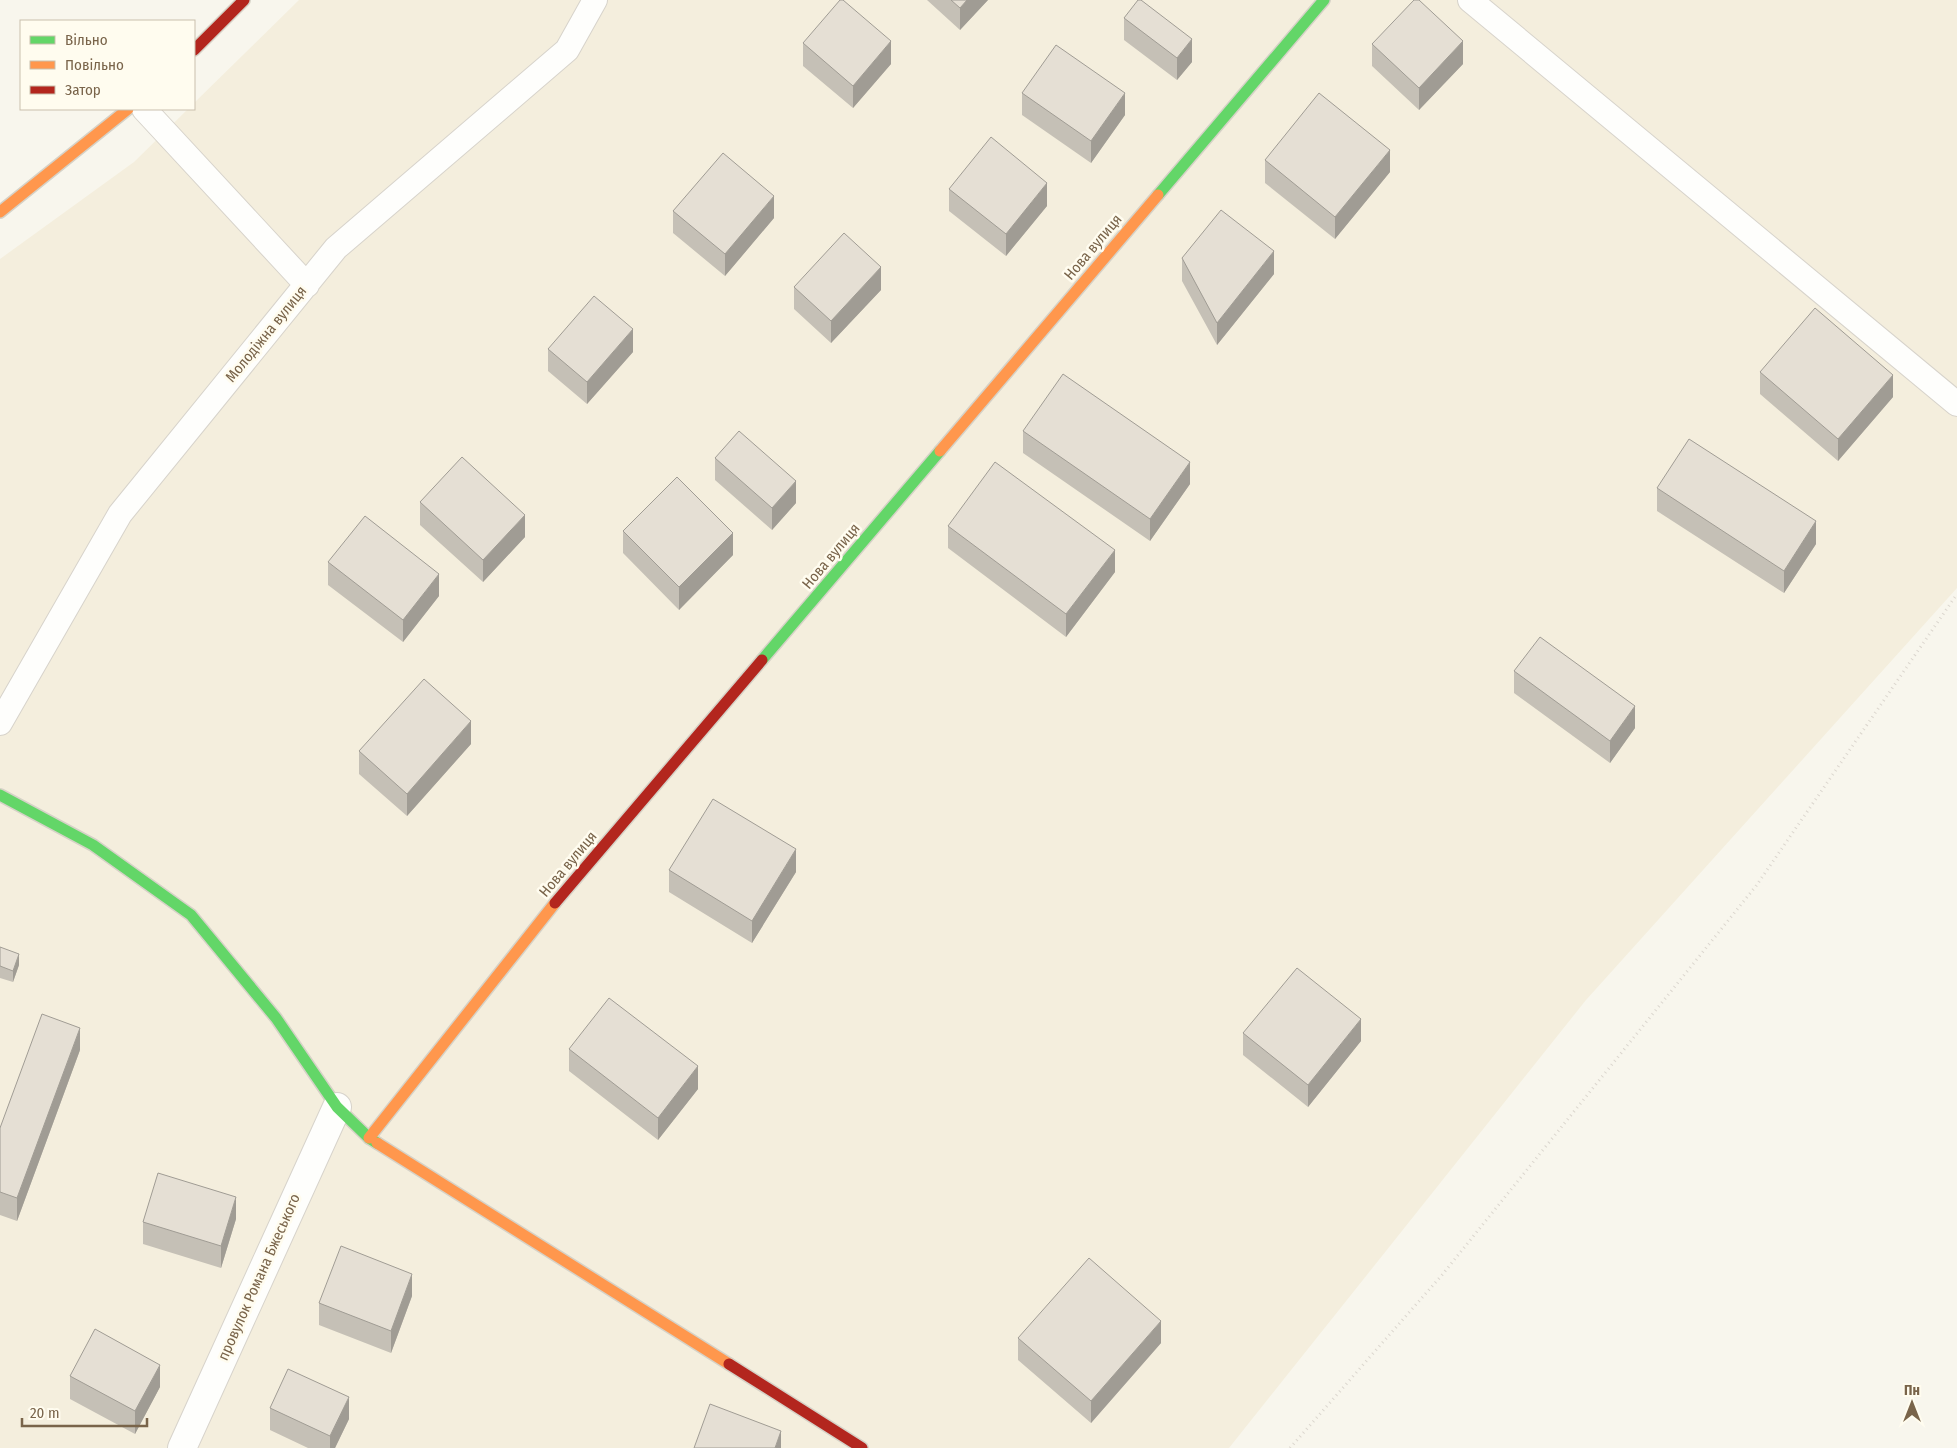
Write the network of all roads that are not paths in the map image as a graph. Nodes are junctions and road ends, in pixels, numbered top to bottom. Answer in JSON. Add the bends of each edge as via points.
{"nodes":[{"id":1,"x":244,"y":0,"type":"edge"},
{"id":2,"x":595,"y":0,"type":"edge"},
{"id":3,"x":1324,"y":0,"type":"edge"},
{"id":4,"x":1470,"y":0,"type":"edge"},
{"id":5,"x":195,"y":49,"type":"edge"},
{"id":6,"x":127,"y":110,"type":"edge"},
{"id":7,"x":145,"y":110,"type":"edge"},
{"id":8,"x":0,"y":212,"type":"edge"},
{"id":9,"x":306,"y":285,"type":"junction"},
{"id":10,"x":1957,"y":404,"type":"edge"},
{"id":11,"x":0,"y":723,"type":"edge"},
{"id":12,"x":0,"y":795,"type":"edge"},
{"id":13,"x":337,"y":1107,"type":"junction"},
{"id":14,"x":369,"y":1138,"type":"junction"},
{"id":15,"x":182,"y":1448,"type":"edge"},
{"id":16,"x":862,"y":1448,"type":"edge"}],
"edges":[{"from":1,"to":5,"type":"street"},
{"from":2,"to":9,"type":"lane","name":"Молодіжна вулиця","via":[[567,50],[336,248]]},
{"from":3,"to":14,"type":"street","name":"Нова вулиця","via":[[553,905]]},
{"from":4,"to":10,"type":"lane"},
{"from":6,"to":8,"type":"street"},
{"from":7,"to":9,"type":"lane"},
{"from":9,"to":11,"type":"lane","name":"Молодіжна вулиця","via":[[120,514]]},
{"from":12,"to":13,"type":"street","via":[[93,845],[191,915],[276,1018]]},
{"from":13,"to":14,"type":"street"},
{"from":13,"to":15,"type":"street","name":"провулок Романа Бжеського"},
{"from":14,"to":16,"type":"street"}]}
